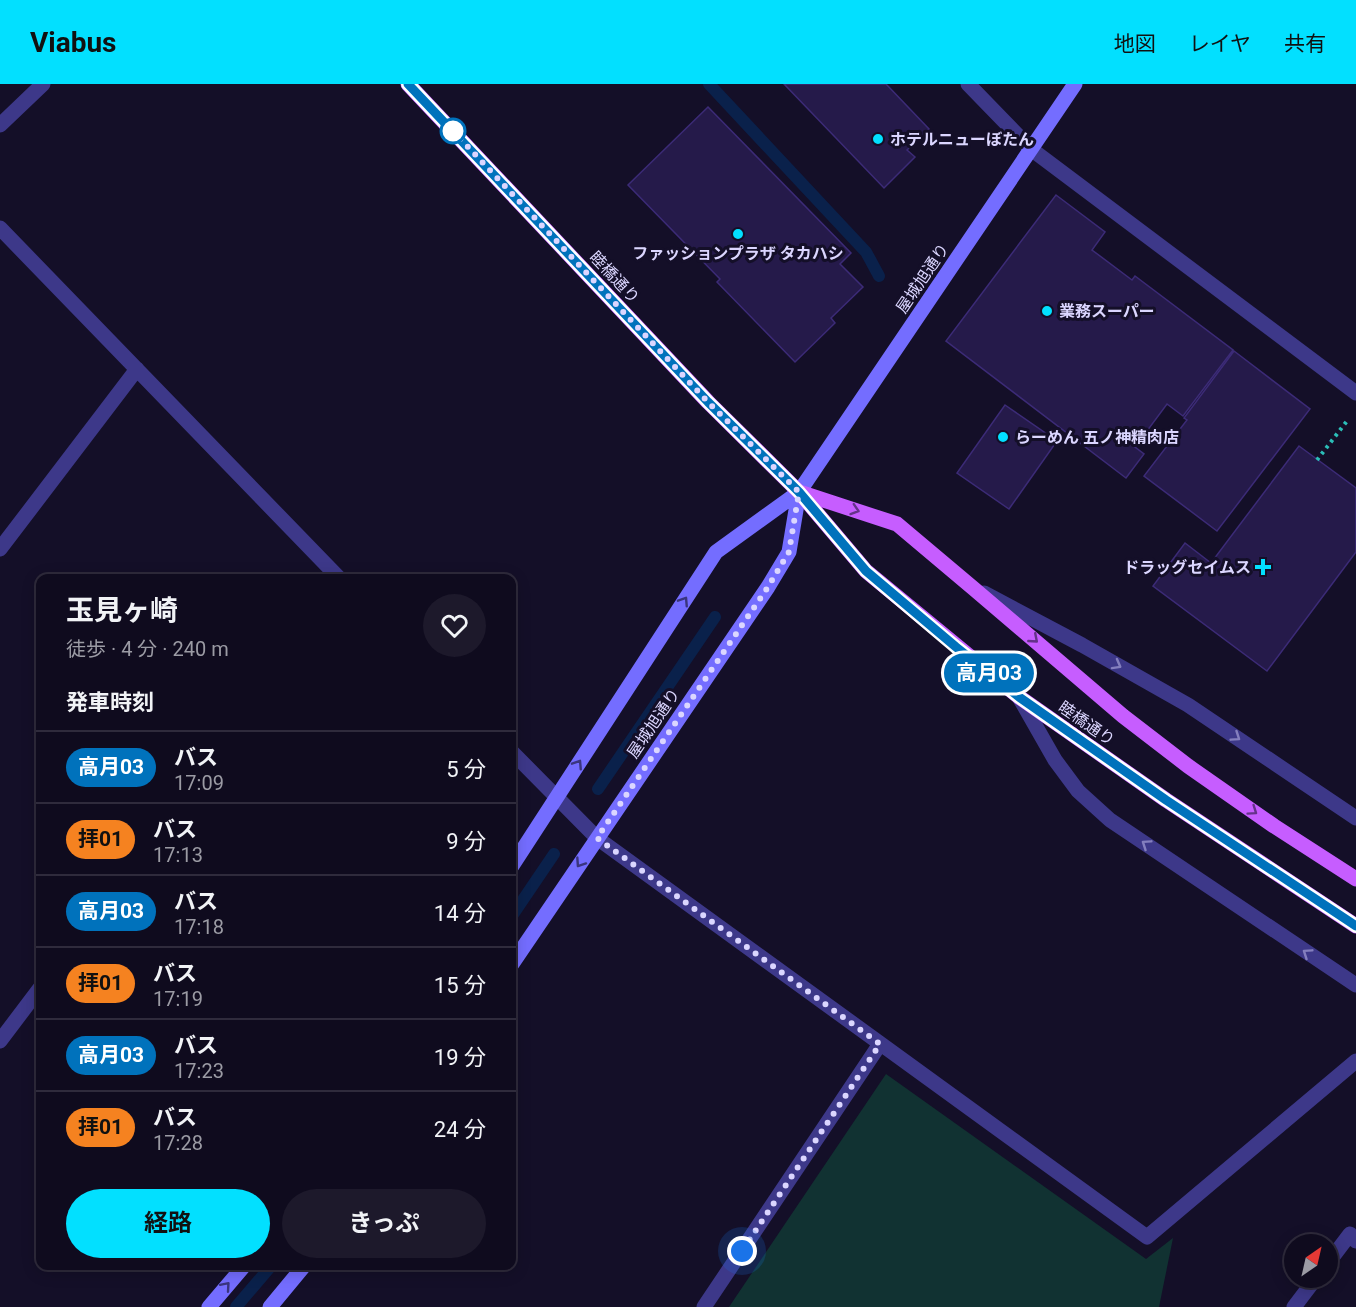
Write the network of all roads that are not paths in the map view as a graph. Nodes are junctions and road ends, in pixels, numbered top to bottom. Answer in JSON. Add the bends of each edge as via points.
{"nodes":[{"id":1,"x":43,"y":84,"type":"edge"},
{"id":2,"x":408,"y":84,"type":"edge"},
{"id":3,"x":968,"y":84,"type":"edge"},
{"id":4,"x":1075,"y":84,"type":"edge"},
{"id":5,"x":0,"y":125,"type":"edge"},
{"id":6,"x":1030,"y":149,"type":"junction"},
{"id":7,"x":0,"y":228,"type":"edge"},
{"id":8,"x":137,"y":369,"type":"junction"},
{"id":9,"x":1356,"y":393,"type":"edge"},
{"id":10,"x":799,"y":492,"type":"junction"},
{"id":11,"x":0,"y":549,"type":"edge"},
{"id":12,"x":335,"y":574,"type":"edge"},
{"id":13,"x":973,"y":588,"type":"junction"},
{"id":14,"x":1019,"y":697,"type":"junction"},
{"id":15,"x":516,"y":756,"type":"edge"},
{"id":16,"x":556,"y":797,"type":"junction"},
{"id":17,"x":1356,"y":818,"type":"edge"},
{"id":18,"x":597,"y":838,"type":"junction"},
{"id":19,"x":516,"y":860,"type":"edge"},
{"id":20,"x":1356,"y":879,"type":"edge"},
{"id":21,"x":1356,"y":926,"type":"edge"},
{"id":22,"x":516,"y":958,"type":"edge"},
{"id":23,"x":1356,"y":985,"type":"edge"},
{"id":24,"x":36,"y":993,"type":"edge"},
{"id":25,"x":0,"y":1041,"type":"edge"},
{"id":26,"x":880,"y":1044,"type":"junction"},
{"id":27,"x":1356,"y":1060,"type":"edge"},
{"id":28,"x":1356,"y":1241,"type":"edge"},
{"id":29,"x":1338,"y":1250,"type":"edge"},
{"id":30,"x":241,"y":1270,"type":"edge"},
{"id":31,"x":301,"y":1270,"type":"edge"},
{"id":32,"x":1308,"y":1288,"type":"edge"},
{"id":33,"x":209,"y":1307,"type":"edge"},
{"id":34,"x":270,"y":1307,"type":"edge"},
{"id":35,"x":704,"y":1307,"type":"edge"},
{"id":36,"x":1294,"y":1307,"type":"edge"}],
"edges":[{"from":1,"to":5,"type":"street"},
{"from":2,"to":10,"type":"main road","name":"睦橋通り","via":[[708,402]]},
{"from":3,"to":6,"type":"street"},
{"from":4,"to":6,"type":"street","name":"屋城旭通り"},
{"from":6,"to":9,"type":"street"},
{"from":6,"to":10,"type":"street","name":"屋城旭通り"},
{"from":7,"to":8,"type":"street"},
{"from":8,"to":11,"type":"street"},
{"from":8,"to":12,"type":"street"},
{"from":10,"to":13,"type":"main road","name":"睦橋通り","one_way":true,"via":[[897,524]]},
{"from":10,"to":14,"type":"main road","name":"睦橋通り","via":[[866,571]]},
{"from":16,"to":10,"type":"street","name":"屋城旭通り","one_way":true,"via":[[716,552]]},
{"from":10,"to":18,"type":"street","name":"屋城旭通り","via":[[789,552]]},
{"from":13,"to":17,"type":"street","one_way":true,"via":[[1188,705]]},
{"from":13,"to":20,"type":"main road","name":"睦橋通り","one_way":true,"via":[[1188,766]]},
{"from":14,"to":21,"type":"main road","name":"睦橋通り"},
{"from":23,"to":14,"type":"street","one_way":true,"via":[[1110,820],[1060,768]]},
{"from":15,"to":16,"type":"street"},
{"from":16,"to":18,"type":"street"},
{"from":16,"to":19,"type":"street","name":"屋城旭通り"},
{"from":18,"to":22,"type":"street","name":"屋城旭通り","one_way":true},
{"from":18,"to":26,"type":"street"},
{"from":24,"to":25,"type":"street"},
{"from":26,"to":27,"type":"street","via":[[1147,1237]]},
{"from":26,"to":35,"type":"street"},
{"from":28,"to":29,"type":"street","via":[[1350,1234]]},
{"from":33,"to":30,"type":"street","one_way":true},
{"from":31,"to":34,"type":"street"},
{"from":32,"to":36,"type":"street"}]}
